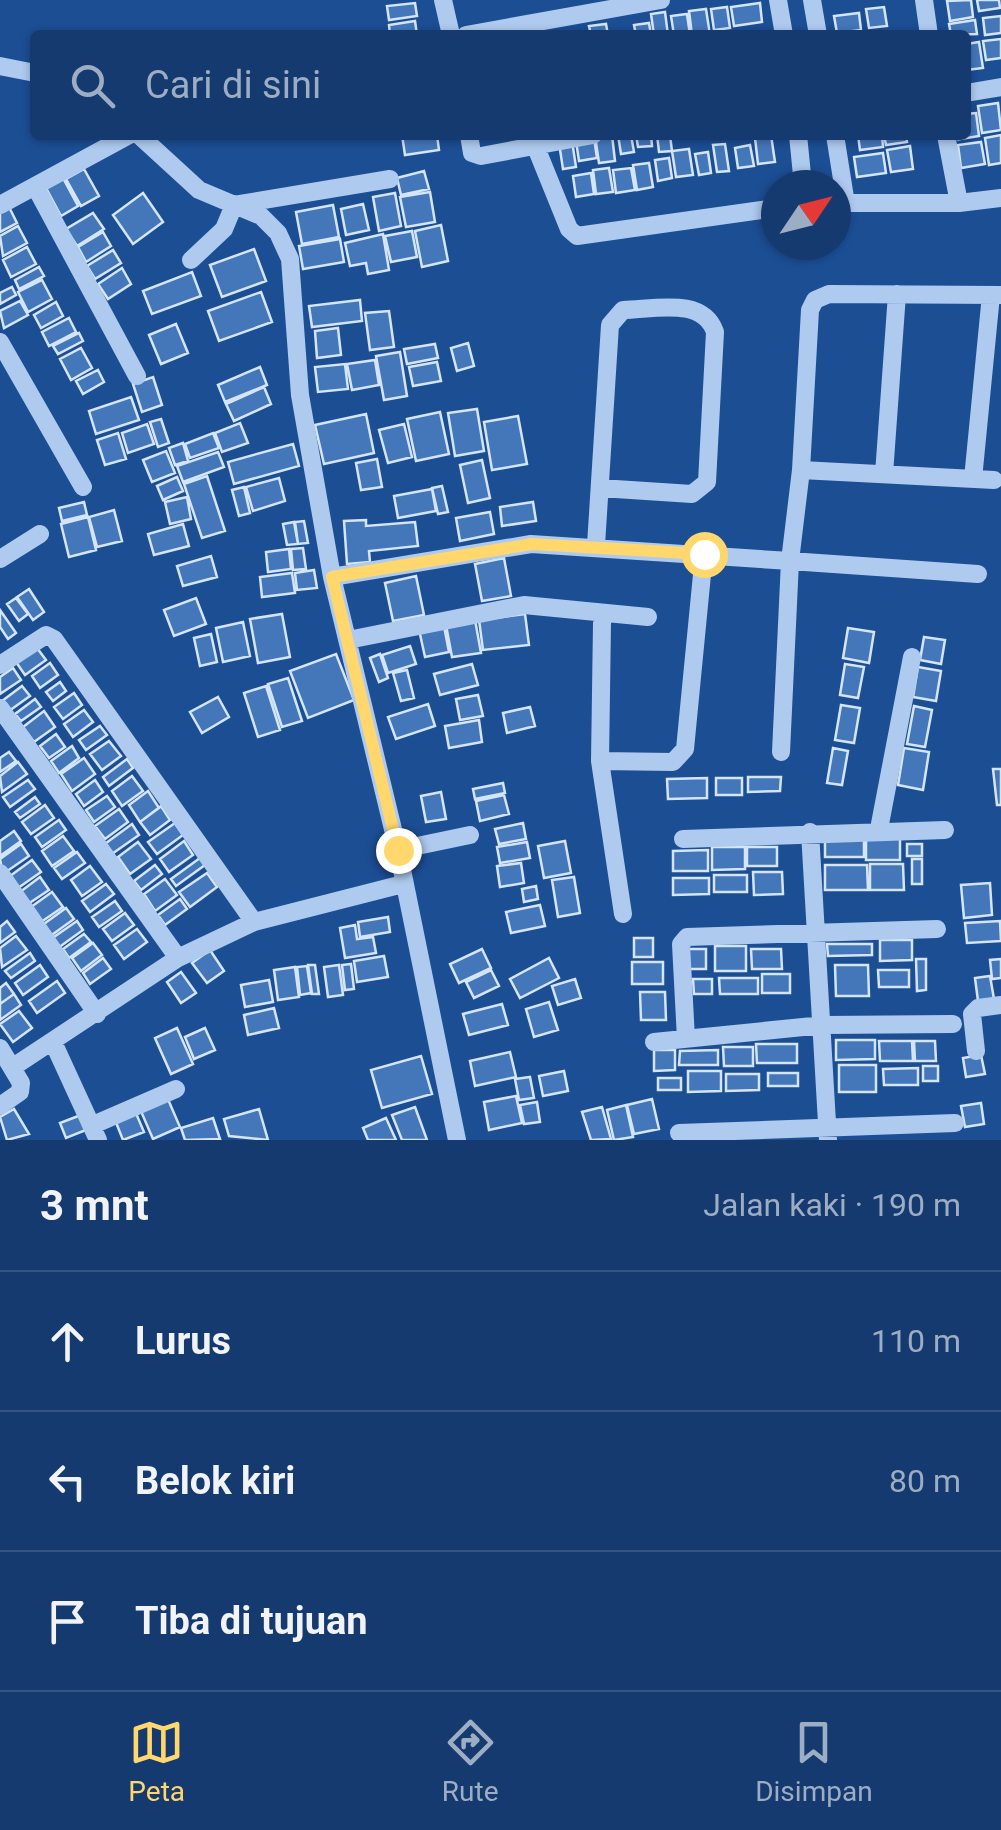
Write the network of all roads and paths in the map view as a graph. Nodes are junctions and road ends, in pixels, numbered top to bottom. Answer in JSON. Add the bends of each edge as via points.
{"nodes":[{"id":1,"x":443,"y":0,"type":"edge"},
{"id":2,"x":661,"y":0,"type":"edge"},
{"id":3,"x":778,"y":0,"type":"edge"},
{"id":4,"x":812,"y":0,"type":"edge"},
{"id":5,"x":924,"y":0,"type":"edge"},
{"id":6,"x":450,"y":30,"type":"edge"},
{"id":7,"x":494,"y":30,"type":"edge"},
{"id":8,"x":783,"y":30,"type":"edge"},
{"id":9,"x":817,"y":30,"type":"edge"},
{"id":10,"x":928,"y":30,"type":"edge"},
{"id":11,"x":0,"y":66,"type":"edge"},
{"id":12,"x":30,"y":72,"type":"edge"},
{"id":13,"x":1001,"y":88,"type":"edge"},
{"id":14,"x":971,"y":92,"type":"edge"},
{"id":15,"x":120,"y":140,"type":"edge"},
{"id":16,"x":144,"y":140,"type":"edge"},
{"id":17,"x":470,"y":140,"type":"edge"},
{"id":18,"x":567,"y":140,"type":"edge"},
{"id":19,"x":798,"y":140,"type":"edge"},
{"id":20,"x":835,"y":140,"type":"edge"},
{"id":21,"x":947,"y":140,"type":"edge"},
{"id":22,"x":536,"y":146,"type":"junction"},
{"id":23,"x":802,"y":170,"type":"edge"},
{"id":24,"x":838,"y":170,"type":"edge"},
{"id":25,"x":390,"y":179,"type":"dead end"},
{"id":26,"x":36,"y":186,"type":"junction"},
{"id":27,"x":1001,"y":198,"type":"edge"},
{"id":28,"x":960,"y":203,"type":"junction"},
{"id":29,"x":851,"y":204,"type":"edge"},
{"id":30,"x":0,"y":205,"type":"edge"},
{"id":31,"x":234,"y":205,"type":"junction"},
{"id":32,"x":761,"y":210,"type":"edge"},
{"id":33,"x":192,"y":260,"type":"dead end"},
{"id":34,"x":897,"y":294,"type":"junction"},
{"id":35,"x":996,"y":295,"type":"edge"},
{"id":36,"x":0,"y":342,"type":"edge"},
{"id":37,"x":136,"y":376,"type":"dead end"},
{"id":38,"x":801,"y":470,"type":"junction"},
{"id":39,"x":884,"y":474,"type":"junction"},
{"id":40,"x":973,"y":478,"type":"junction"},
{"id":41,"x":994,"y":480,"type":"dead end"},
{"id":42,"x":83,"y":486,"type":"dead end"},
{"id":43,"x":600,"y":488,"type":"junction"},
{"id":44,"x":40,"y":534,"type":"dead end"},
{"id":45,"x":596,"y":546,"type":"junction"},
{"id":46,"x":704,"y":554,"type":"junction"},
{"id":47,"x":0,"y":559,"type":"edge"},
{"id":48,"x":790,"y":562,"type":"junction"},
{"id":49,"x":978,"y":574,"type":"dead end"},
{"id":50,"x":332,"y":577,"type":"junction"},
{"id":51,"x":648,"y":617,"type":"dead end"},
{"id":52,"x":602,"y":623,"type":"dead end"},
{"id":53,"x":348,"y":640,"type":"junction"},
{"id":54,"x":912,"y":657,"type":"dead end"},
{"id":55,"x":0,"y":665,"type":"edge"},
{"id":56,"x":0,"y":708,"type":"edge"},
{"id":57,"x":781,"y":752,"type":"dead end"},
{"id":58,"x":600,"y":761,"type":"junction"},
{"id":59,"x":879,"y":828,"type":"junction"},
{"id":60,"x":945,"y":830,"type":"dead end"},
{"id":61,"x":810,"y":832,"type":"junction"},
{"id":62,"x":470,"y":835,"type":"dead end"},
{"id":63,"x":683,"y":839,"type":"dead end"},
{"id":64,"x":398,"y":850,"type":"junction"},
{"id":65,"x":0,"y":874,"type":"edge"},
{"id":66,"x":403,"y":884,"type":"junction"},
{"id":67,"x":623,"y":914,"type":"dead end"},
{"id":68,"x":254,"y":922,"type":"junction"},
{"id":69,"x":936,"y":929,"type":"dead end"},
{"id":70,"x":817,"y":931,"type":"junction"},
{"id":71,"x":178,"y":958,"type":"junction"},
{"id":72,"x":1001,"y":1005,"type":"edge"},
{"id":73,"x":97,"y":1014,"type":"junction"},
{"id":74,"x":953,"y":1024,"type":"dead end"},
{"id":75,"x":823,"y":1025,"type":"junction"},
{"id":76,"x":686,"y":1039,"type":"junction"},
{"id":77,"x":53,"y":1042,"type":"junction"},
{"id":78,"x":654,"y":1042,"type":"dead end"},
{"id":79,"x":0,"y":1048,"type":"edge"},
{"id":80,"x":976,"y":1051,"type":"dead end"},
{"id":81,"x":13,"y":1067,"type":"junction"},
{"id":82,"x":176,"y":1089,"type":"dead end"},
{"id":83,"x":0,"y":1106,"type":"edge"},
{"id":84,"x":955,"y":1122,"type":"dead end"},
{"id":85,"x":96,"y":1132,"type":"edge"},
{"id":86,"x":828,"y":1133,"type":"edge"},
{"id":87,"x":680,"y":1134,"type":"dead end"},
{"id":88,"x":457,"y":1140,"type":"edge"}],
"edges":[{"from":1,"to":6,"type":"street"},
{"from":2,"to":7,"type":"street"},
{"from":3,"to":8,"type":"street"},
{"from":4,"to":9,"type":"street"},
{"from":5,"to":10,"type":"street"},
{"from":11,"to":12,"type":"street"},
{"from":13,"to":14,"type":"street"},
{"from":15,"to":26,"type":"street"},
{"from":16,"to":31,"type":"street","via":[[199,190]]},
{"from":17,"to":22,"type":"street","via":[[472,153],[481,156]]},
{"from":18,"to":22,"type":"street"},
{"from":19,"to":23,"type":"street"},
{"from":20,"to":24,"type":"street"},
{"from":21,"to":28,"type":"street"},
{"from":22,"to":32,"type":"street","via":[[577,236]]},
{"from":25,"to":31,"type":"street"},
{"from":26,"to":30,"type":"street"},
{"from":26,"to":37,"type":"street"},
{"from":27,"to":28,"type":"street"},
{"from":28,"to":29,"type":"street"},
{"from":31,"to":33,"type":"street","via":[[224,230]]},
{"from":31,"to":50,"type":"street","via":[[261,216],[290,259],[300,395]]},
{"from":34,"to":35,"type":"street"},
{"from":34,"to":38,"type":"street","via":[[815,300]]},
{"from":34,"to":39,"type":"street"},
{"from":35,"to":40,"type":"street"},
{"from":36,"to":42,"type":"street"},
{"from":38,"to":39,"type":"street"},
{"from":38,"to":48,"type":"street"},
{"from":39,"to":40,"type":"street"},
{"from":40,"to":41,"type":"street"},
{"from":43,"to":43,"type":"street","via":[[614,316],[624,310],[699,309],[710,316],[715,332],[707,482],[692,494]]},
{"from":43,"to":45,"type":"street"},
{"from":44,"to":47,"type":"street"},
{"from":45,"to":46,"type":"street"},
{"from":45,"to":50,"type":"street","via":[[532,544]]},
{"from":46,"to":48,"type":"street"},
{"from":46,"to":58,"type":"street","via":[[685,750],[672,762]]},
{"from":48,"to":49,"type":"street"},
{"from":48,"to":57,"type":"street"},
{"from":50,"to":53,"type":"street"},
{"from":51,"to":53,"type":"street","via":[[524,604]]},
{"from":52,"to":58,"type":"street"},
{"from":53,"to":64,"type":"street"},
{"from":54,"to":59,"type":"street"},
{"from":55,"to":68,"type":"street","via":[[38,638],[54,640]]},
{"from":56,"to":71,"type":"street"},
{"from":58,"to":67,"type":"street"},
{"from":59,"to":60,"type":"street"},
{"from":59,"to":61,"type":"street"},
{"from":61,"to":63,"type":"street"},
{"from":61,"to":70,"type":"street"},
{"from":62,"to":64,"type":"street"},
{"from":64,"to":66,"type":"street"},
{"from":65,"to":73,"type":"street"},
{"from":66,"to":68,"type":"street"},
{"from":66,"to":88,"type":"street"},
{"from":68,"to":71,"type":"street"},
{"from":69,"to":70,"type":"street"},
{"from":70,"to":75,"type":"street"},
{"from":70,"to":76,"type":"street","via":[[682,940]]},
{"from":71,"to":73,"type":"street"},
{"from":72,"to":80,"type":"street","via":[[972,1014]]},
{"from":73,"to":77,"type":"street"},
{"from":74,"to":75,"type":"street"},
{"from":75,"to":76,"type":"street"},
{"from":75,"to":86,"type":"street"},
{"from":76,"to":78,"type":"street"},
{"from":77,"to":81,"type":"street"},
{"from":77,"to":85,"type":"street"},
{"from":79,"to":81,"type":"street"},
{"from":81,"to":83,"type":"street","via":[[20,1092]]},
{"from":82,"to":85,"type":"street"},
{"from":84,"to":86,"type":"street"},
{"from":86,"to":87,"type":"street"}]}
